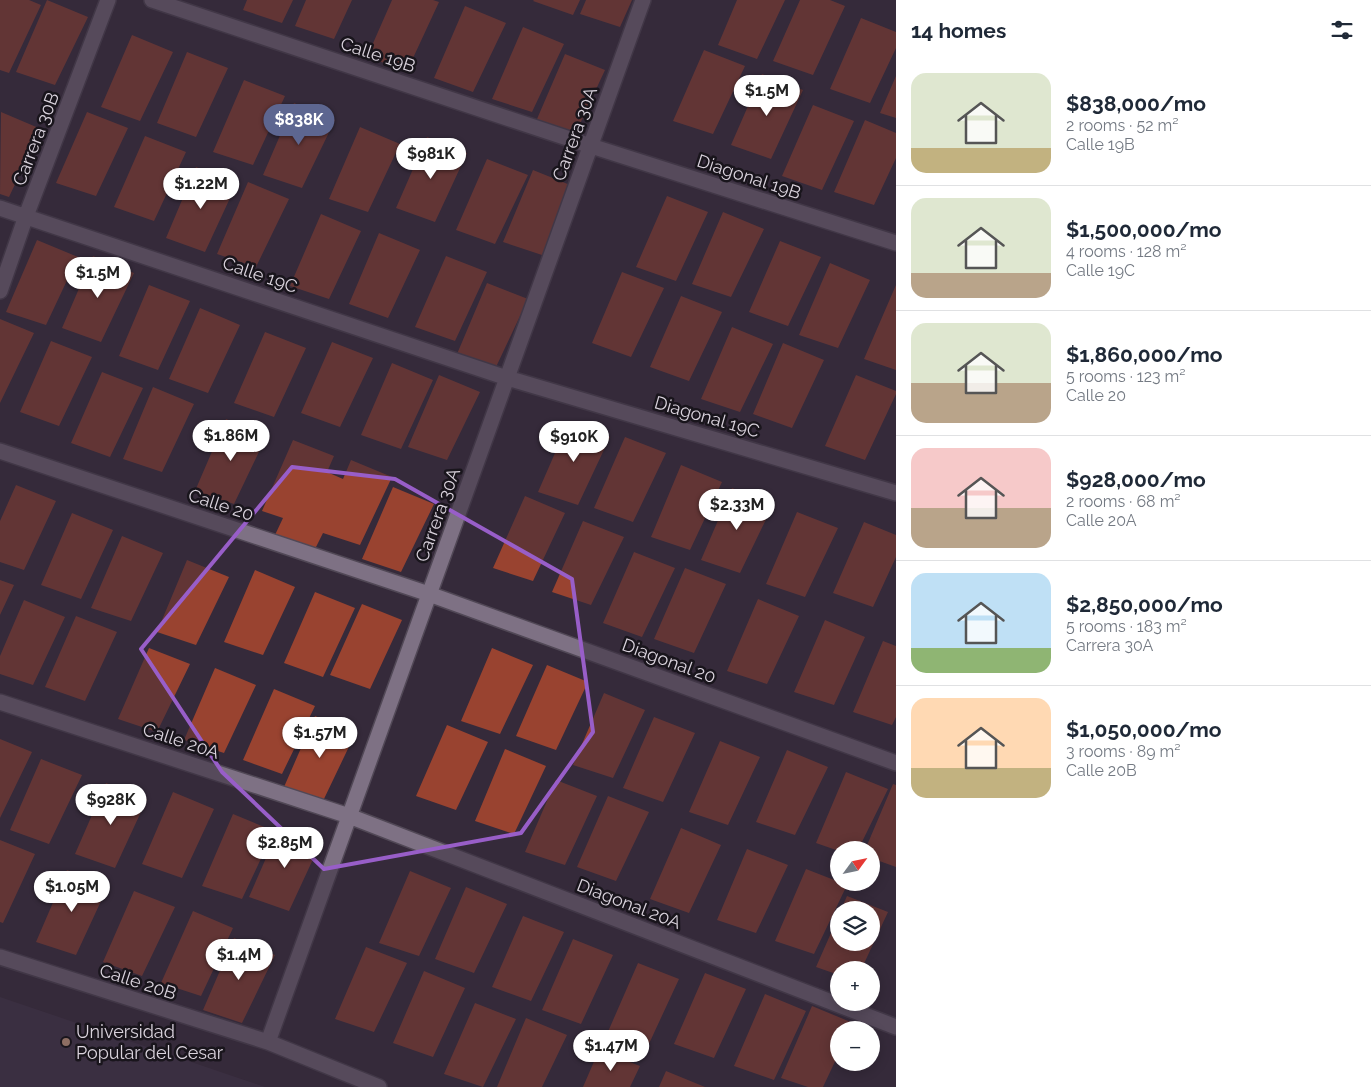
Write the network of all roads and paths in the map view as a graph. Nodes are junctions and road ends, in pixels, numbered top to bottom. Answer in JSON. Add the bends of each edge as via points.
{"nodes":[{"id":1,"x":108,"y":0,"type":"edge"},
{"id":2,"x":152,"y":0,"type":"edge"},
{"id":3,"x":643,"y":0,"type":"edge"},
{"id":4,"x":591,"y":146,"type":"junction"},
{"id":5,"x":0,"y":208,"type":"edge"},
{"id":6,"x":26,"y":216,"type":"junction"},
{"id":7,"x":896,"y":243,"type":"edge"},
{"id":8,"x":0,"y":291,"type":"edge"},
{"id":9,"x":507,"y":378,"type":"junction"},
{"id":10,"x":0,"y":451,"type":"edge"},
{"id":11,"x":896,"y":493,"type":"edge"},
{"id":12,"x":429,"y":594,"type":"junction"},
{"id":13,"x":0,"y":702,"type":"edge"},
{"id":14,"x":896,"y":763,"type":"edge"},
{"id":15,"x":349,"y":816,"type":"junction"},
{"id":16,"x":0,"y":957,"type":"edge"},
{"id":17,"x":896,"y":1027,"type":"edge"},
{"id":18,"x":268,"y":1042,"type":"junction"},
{"id":19,"x":379,"y":1087,"type":"edge"}],
"edges":[{"from":1,"to":6,"type":"street","name":"Carrera 30B"},
{"from":2,"to":4,"type":"street","name":"Calle 19B"},
{"from":3,"to":4,"type":"street","name":"Carrera 30A"},
{"from":4,"to":7,"type":"street","name":"Diagonal 19B"},
{"from":4,"to":9,"type":"street","name":"Carrera 30A"},
{"from":5,"to":6,"type":"street","name":"Calle 19C"},
{"from":6,"to":8,"type":"street","name":"Carrera 30B"},
{"from":6,"to":9,"type":"street","name":"Calle 19C"},
{"from":9,"to":11,"type":"street","name":"Diagonal 19C"},
{"from":9,"to":12,"type":"street","name":"Carrera 30A"},
{"from":10,"to":12,"type":"street","name":"Calle 20"},
{"from":12,"to":14,"type":"street","name":"Diagonal 20"},
{"from":12,"to":15,"type":"street","name":"Carrera 30A"},
{"from":13,"to":15,"type":"street","name":"Calle 20A"},
{"from":15,"to":17,"type":"street","name":"Diagonal 20A"},
{"from":15,"to":18,"type":"street","name":"Carrera 30A"},
{"from":16,"to":18,"type":"street","name":"Calle 20B"},
{"from":18,"to":19,"type":"street","name":"Calle 20B"}]}
